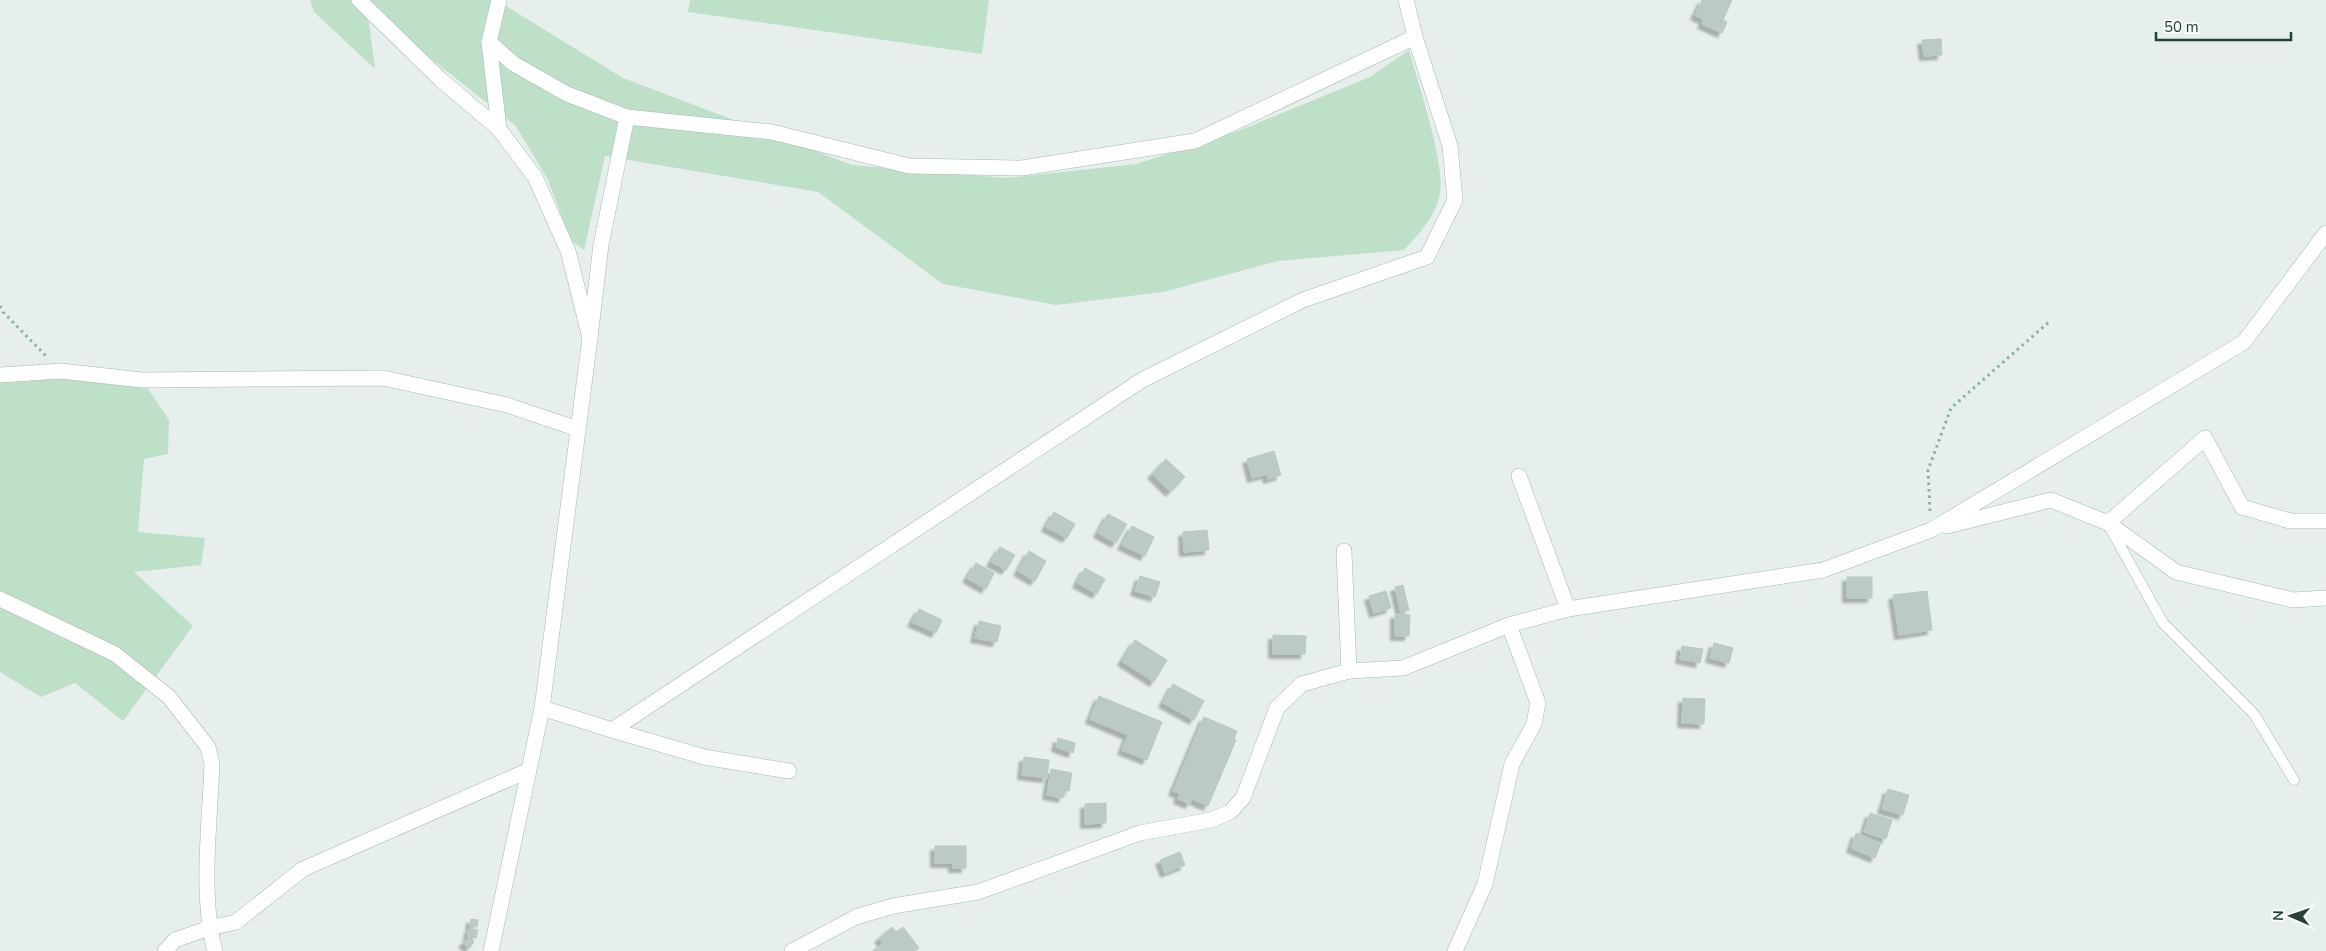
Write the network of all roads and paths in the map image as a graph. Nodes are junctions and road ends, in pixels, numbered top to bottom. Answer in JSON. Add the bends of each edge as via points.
{"nodes":[{"id":1,"x":359,"y":0,"type":"edge"},
{"id":2,"x":499,"y":0,"type":"edge"},
{"id":3,"x":1406,"y":0,"type":"edge"},
{"id":4,"x":1415,"y":37,"type":"junction"},
{"id":5,"x":489,"y":42,"type":"junction"},
{"id":6,"x":627,"y":117,"type":"junction"},
{"id":7,"x":499,"y":129,"type":"junction"},
{"id":8,"x":2326,"y":233,"type":"edge"},
{"id":9,"x":0,"y":306,"type":"edge"},
{"id":10,"x":2050,"y":321,"type":"dead end"},
{"id":11,"x":590,"y":338,"type":"junction"},
{"id":12,"x":61,"y":371,"type":"junction"},
{"id":13,"x":0,"y":375,"type":"edge"},
{"id":14,"x":578,"y":429,"type":"junction"},
{"id":15,"x":1519,"y":476,"type":"dead end"},
{"id":16,"x":2326,"y":521,"type":"edge"},
{"id":17,"x":2108,"y":523,"type":"junction"},
{"id":18,"x":1932,"y":530,"type":"junction"},
{"id":19,"x":1344,"y":551,"type":"dead end"},
{"id":20,"x":2326,"y":598,"type":"edge"},
{"id":21,"x":0,"y":599,"type":"edge"},
{"id":22,"x":1568,"y":609,"type":"junction"},
{"id":23,"x":1510,"y":625,"type":"junction"},
{"id":24,"x":1348,"y":671,"type":"junction"},
{"id":25,"x":542,"y":708,"type":"junction"},
{"id":26,"x":612,"y":730,"type":"junction"},
{"id":27,"x":528,"y":771,"type":"junction"},
{"id":28,"x":789,"y":771,"type":"dead end"},
{"id":29,"x":2294,"y":780,"type":"dead end"},
{"id":30,"x":209,"y":928,"type":"junction"},
{"id":31,"x":165,"y":951,"type":"edge"},
{"id":32,"x":215,"y":951,"type":"edge"},
{"id":33,"x":491,"y":951,"type":"edge"},
{"id":34,"x":792,"y":951,"type":"edge"},
{"id":35,"x":1455,"y":951,"type":"edge"}],
"edges":[{"from":1,"to":7,"type":"street","via":[[440,79]]},
{"from":2,"to":5,"type":"street"},
{"from":3,"to":4,"type":"street"},
{"from":4,"to":6,"type":"street","via":[[1195,141],[1022,168],[909,166],[772,132]]},
{"from":4,"to":26,"type":"street","via":[[1450,146],[1455,200],[1427,257],[1303,300],[1142,380]]},
{"from":5,"to":6,"type":"street","via":[[514,64],[567,94]]},
{"from":5,"to":7,"type":"street"},
{"from":6,"to":11,"type":"street","via":[[601,246]]},
{"from":7,"to":11,"type":"street","via":[[535,177],[564,243]]},
{"from":8,"to":18,"type":"street","via":[[2244,342]]},
{"from":9,"to":12,"type":"path"},
{"from":10,"to":18,"type":"path","via":[[1951,408],[1928,470]]},
{"from":11,"to":14,"type":"street"},
{"from":12,"to":13,"type":"street"},
{"from":12,"to":14,"type":"street","via":[[142,380],[383,378],[507,405]]},
{"from":14,"to":25,"type":"street"},
{"from":15,"to":22,"type":"street"},
{"from":16,"to":17,"type":"street","via":[[2290,521],[2242,507],[2205,438]]},
{"from":17,"to":18,"type":"street","via":[[2051,500]]},
{"from":17,"to":20,"type":"street","via":[[2176,572],[2294,600]]},
{"from":17,"to":29,"type":"lane","via":[[2163,622],[2254,714]]},
{"from":18,"to":22,"type":"street","via":[[1823,570]]},
{"from":19,"to":24,"type":"street"},
{"from":21,"to":30,"type":"street","via":[[115,654],[169,697],[208,746],[212,764],[207,900]]},
{"from":22,"to":23,"type":"street"},
{"from":23,"to":24,"type":"street","via":[[1403,668]]},
{"from":23,"to":35,"type":"street","via":[[1538,703],[1534,724],[1512,764],[1486,884]]},
{"from":24,"to":34,"type":"street","via":[[1302,684],[1278,708],[1243,798],[1230,812],[1211,820],[1140,833],[978,892],[893,906],[856,917]]},
{"from":25,"to":26,"type":"street"},
{"from":25,"to":27,"type":"street"},
{"from":26,"to":28,"type":"street","via":[[704,757]]},
{"from":27,"to":30,"type":"street","via":[[303,869],[236,922]]},
{"from":27,"to":33,"type":"street"},
{"from":30,"to":31,"type":"street","via":[[175,940]]},
{"from":30,"to":32,"type":"street"}]}
